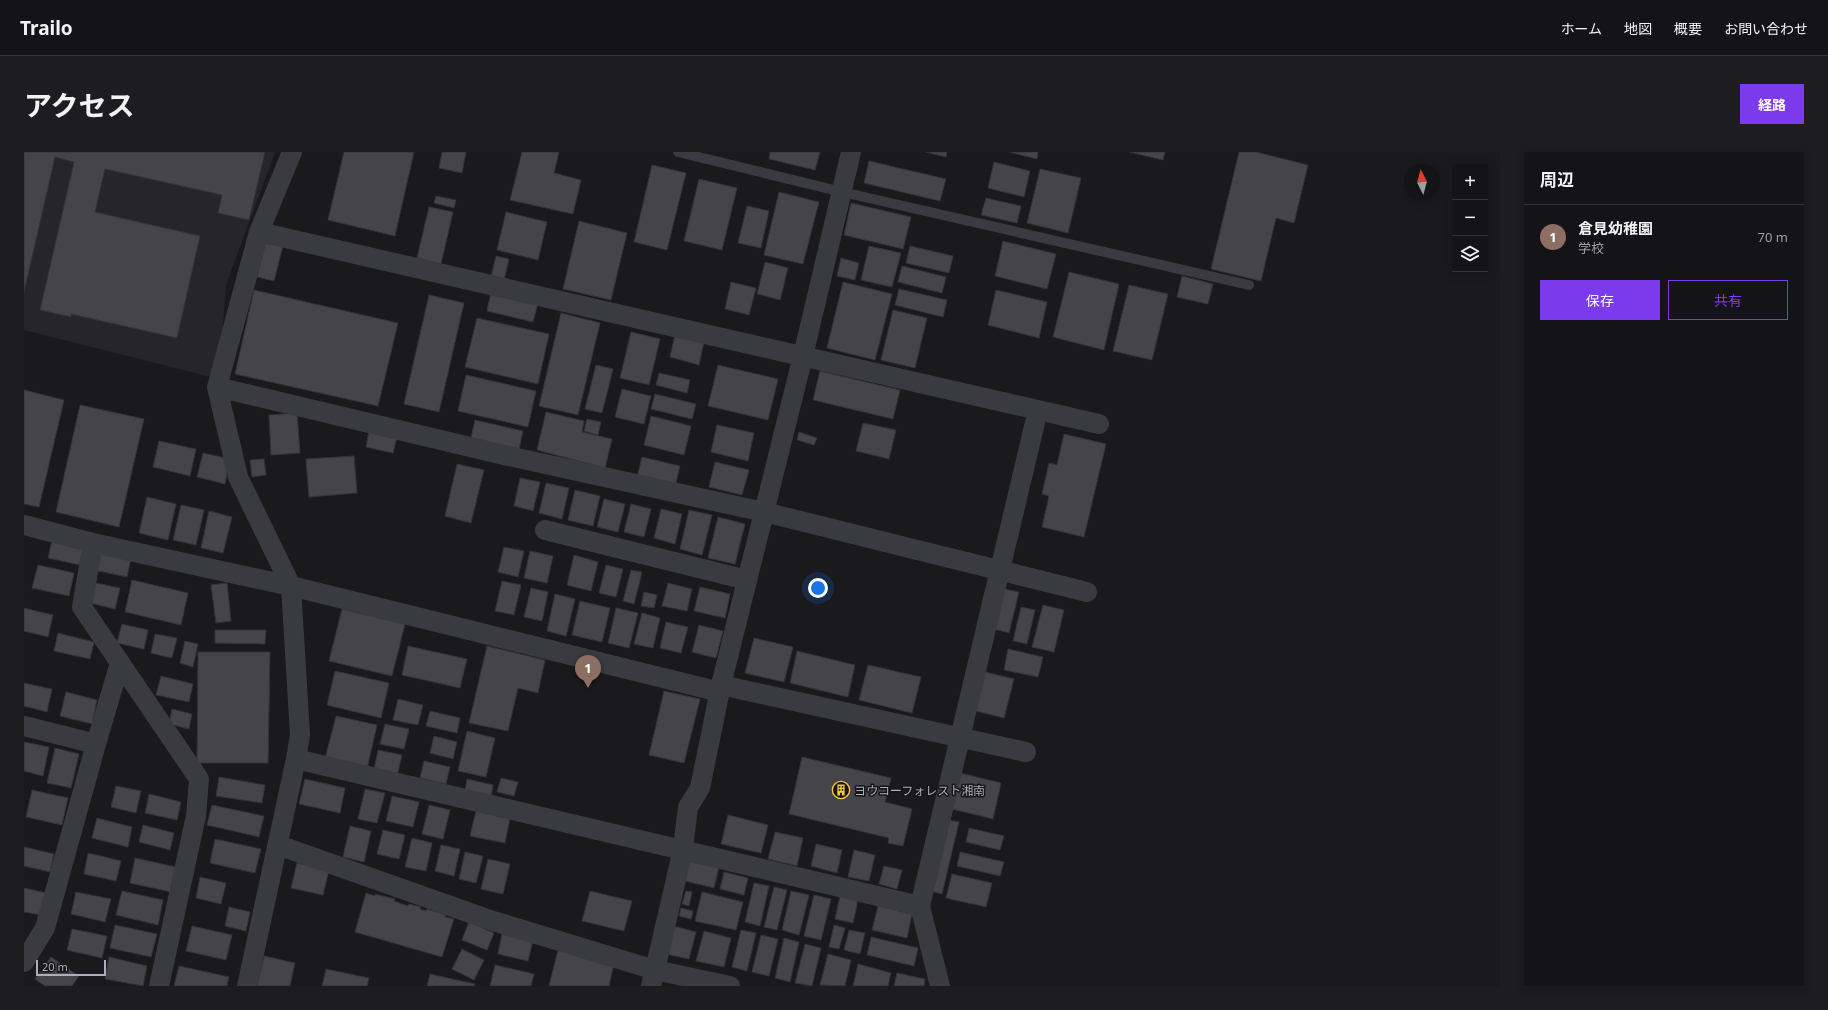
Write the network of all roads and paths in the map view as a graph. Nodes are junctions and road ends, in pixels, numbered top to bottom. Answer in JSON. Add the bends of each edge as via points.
{"nodes":[{"id":1,"x":292,"y":152,"type":"edge"},
{"id":2,"x":678,"y":152,"type":"edge"},
{"id":3,"x":851,"y":152,"type":"edge"},
{"id":4,"x":842,"y":192,"type":"junction"},
{"id":5,"x":259,"y":232,"type":"junction"},
{"id":6,"x":1249,"y":285,"type":"dead end"},
{"id":7,"x":803,"y":356,"type":"junction"},
{"id":8,"x":217,"y":387,"type":"junction"},
{"id":9,"x":1038,"y":410,"type":"junction"},
{"id":10,"x":1099,"y":424,"type":"dead end"},
{"id":11,"x":764,"y":512,"type":"junction"},
{"id":12,"x":24,"y":525,"type":"edge"},
{"id":13,"x":545,"y":530,"type":"dead end"},
{"id":14,"x":93,"y":543,"type":"junction"},
{"id":15,"x":1000,"y":570,"type":"junction"},
{"id":16,"x":748,"y":580,"type":"junction"},
{"id":17,"x":291,"y":586,"type":"junction"},
{"id":18,"x":1087,"y":592,"type":"dead end"},
{"id":19,"x":120,"y":663,"type":"junction"},
{"id":20,"x":721,"y":688,"type":"junction"},
{"id":21,"x":24,"y":726,"type":"edge"},
{"id":22,"x":959,"y":737,"type":"junction"},
{"id":23,"x":96,"y":744,"type":"junction"},
{"id":24,"x":1026,"y":752,"type":"dead end"},
{"id":25,"x":296,"y":759,"type":"junction"},
{"id":26,"x":278,"y":844,"type":"junction"},
{"id":27,"x":683,"y":849,"type":"junction"},
{"id":28,"x":920,"y":906,"type":"junction"},
{"id":29,"x":24,"y":962,"type":"edge"},
{"id":30,"x":653,"y":978,"type":"edge"},
{"id":31,"x":159,"y":986,"type":"edge"},
{"id":32,"x":247,"y":986,"type":"edge"},
{"id":33,"x":730,"y":986,"type":"edge"},
{"id":34,"x":940,"y":986,"type":"edge"}],
"edges":[{"from":1,"to":5,"type":"street"},
{"from":2,"to":4,"type":"lane"},
{"from":3,"to":4,"type":"street"},
{"from":4,"to":6,"type":"lane"},
{"from":4,"to":7,"type":"street"},
{"from":5,"to":7,"type":"street"},
{"from":5,"to":8,"type":"street"},
{"from":7,"to":9,"type":"street"},
{"from":7,"to":11,"type":"street"},
{"from":8,"to":11,"type":"street","via":[[504,455]]},
{"from":8,"to":17,"type":"street","via":[[238,477]]},
{"from":9,"to":10,"type":"street"},
{"from":9,"to":15,"type":"street"},
{"from":11,"to":15,"type":"street"},
{"from":11,"to":16,"type":"street"},
{"from":12,"to":14,"type":"street"},
{"from":13,"to":16,"type":"street"},
{"from":14,"to":17,"type":"street"},
{"from":14,"to":19,"type":"street","via":[[82,607]]},
{"from":15,"to":18,"type":"street"},
{"from":15,"to":22,"type":"street"},
{"from":16,"to":20,"type":"street"},
{"from":17,"to":20,"type":"street"},
{"from":17,"to":25,"type":"street","via":[[300,735]]},
{"from":19,"to":23,"type":"street"},
{"from":19,"to":31,"type":"street","via":[[198,778],[196,816]]},
{"from":20,"to":22,"type":"street"},
{"from":20,"to":27,"type":"street","via":[[700,788],[688,806]]},
{"from":21,"to":23,"type":"street"},
{"from":22,"to":24,"type":"street"},
{"from":22,"to":28,"type":"street"},
{"from":23,"to":29,"type":"street","via":[[45,928]]},
{"from":25,"to":26,"type":"street"},
{"from":25,"to":27,"type":"street"},
{"from":26,"to":30,"type":"street"},
{"from":26,"to":32,"type":"street"},
{"from":27,"to":28,"type":"street"},
{"from":27,"to":30,"type":"street"},
{"from":28,"to":34,"type":"street"},
{"from":30,"to":33,"type":"street"}]}
